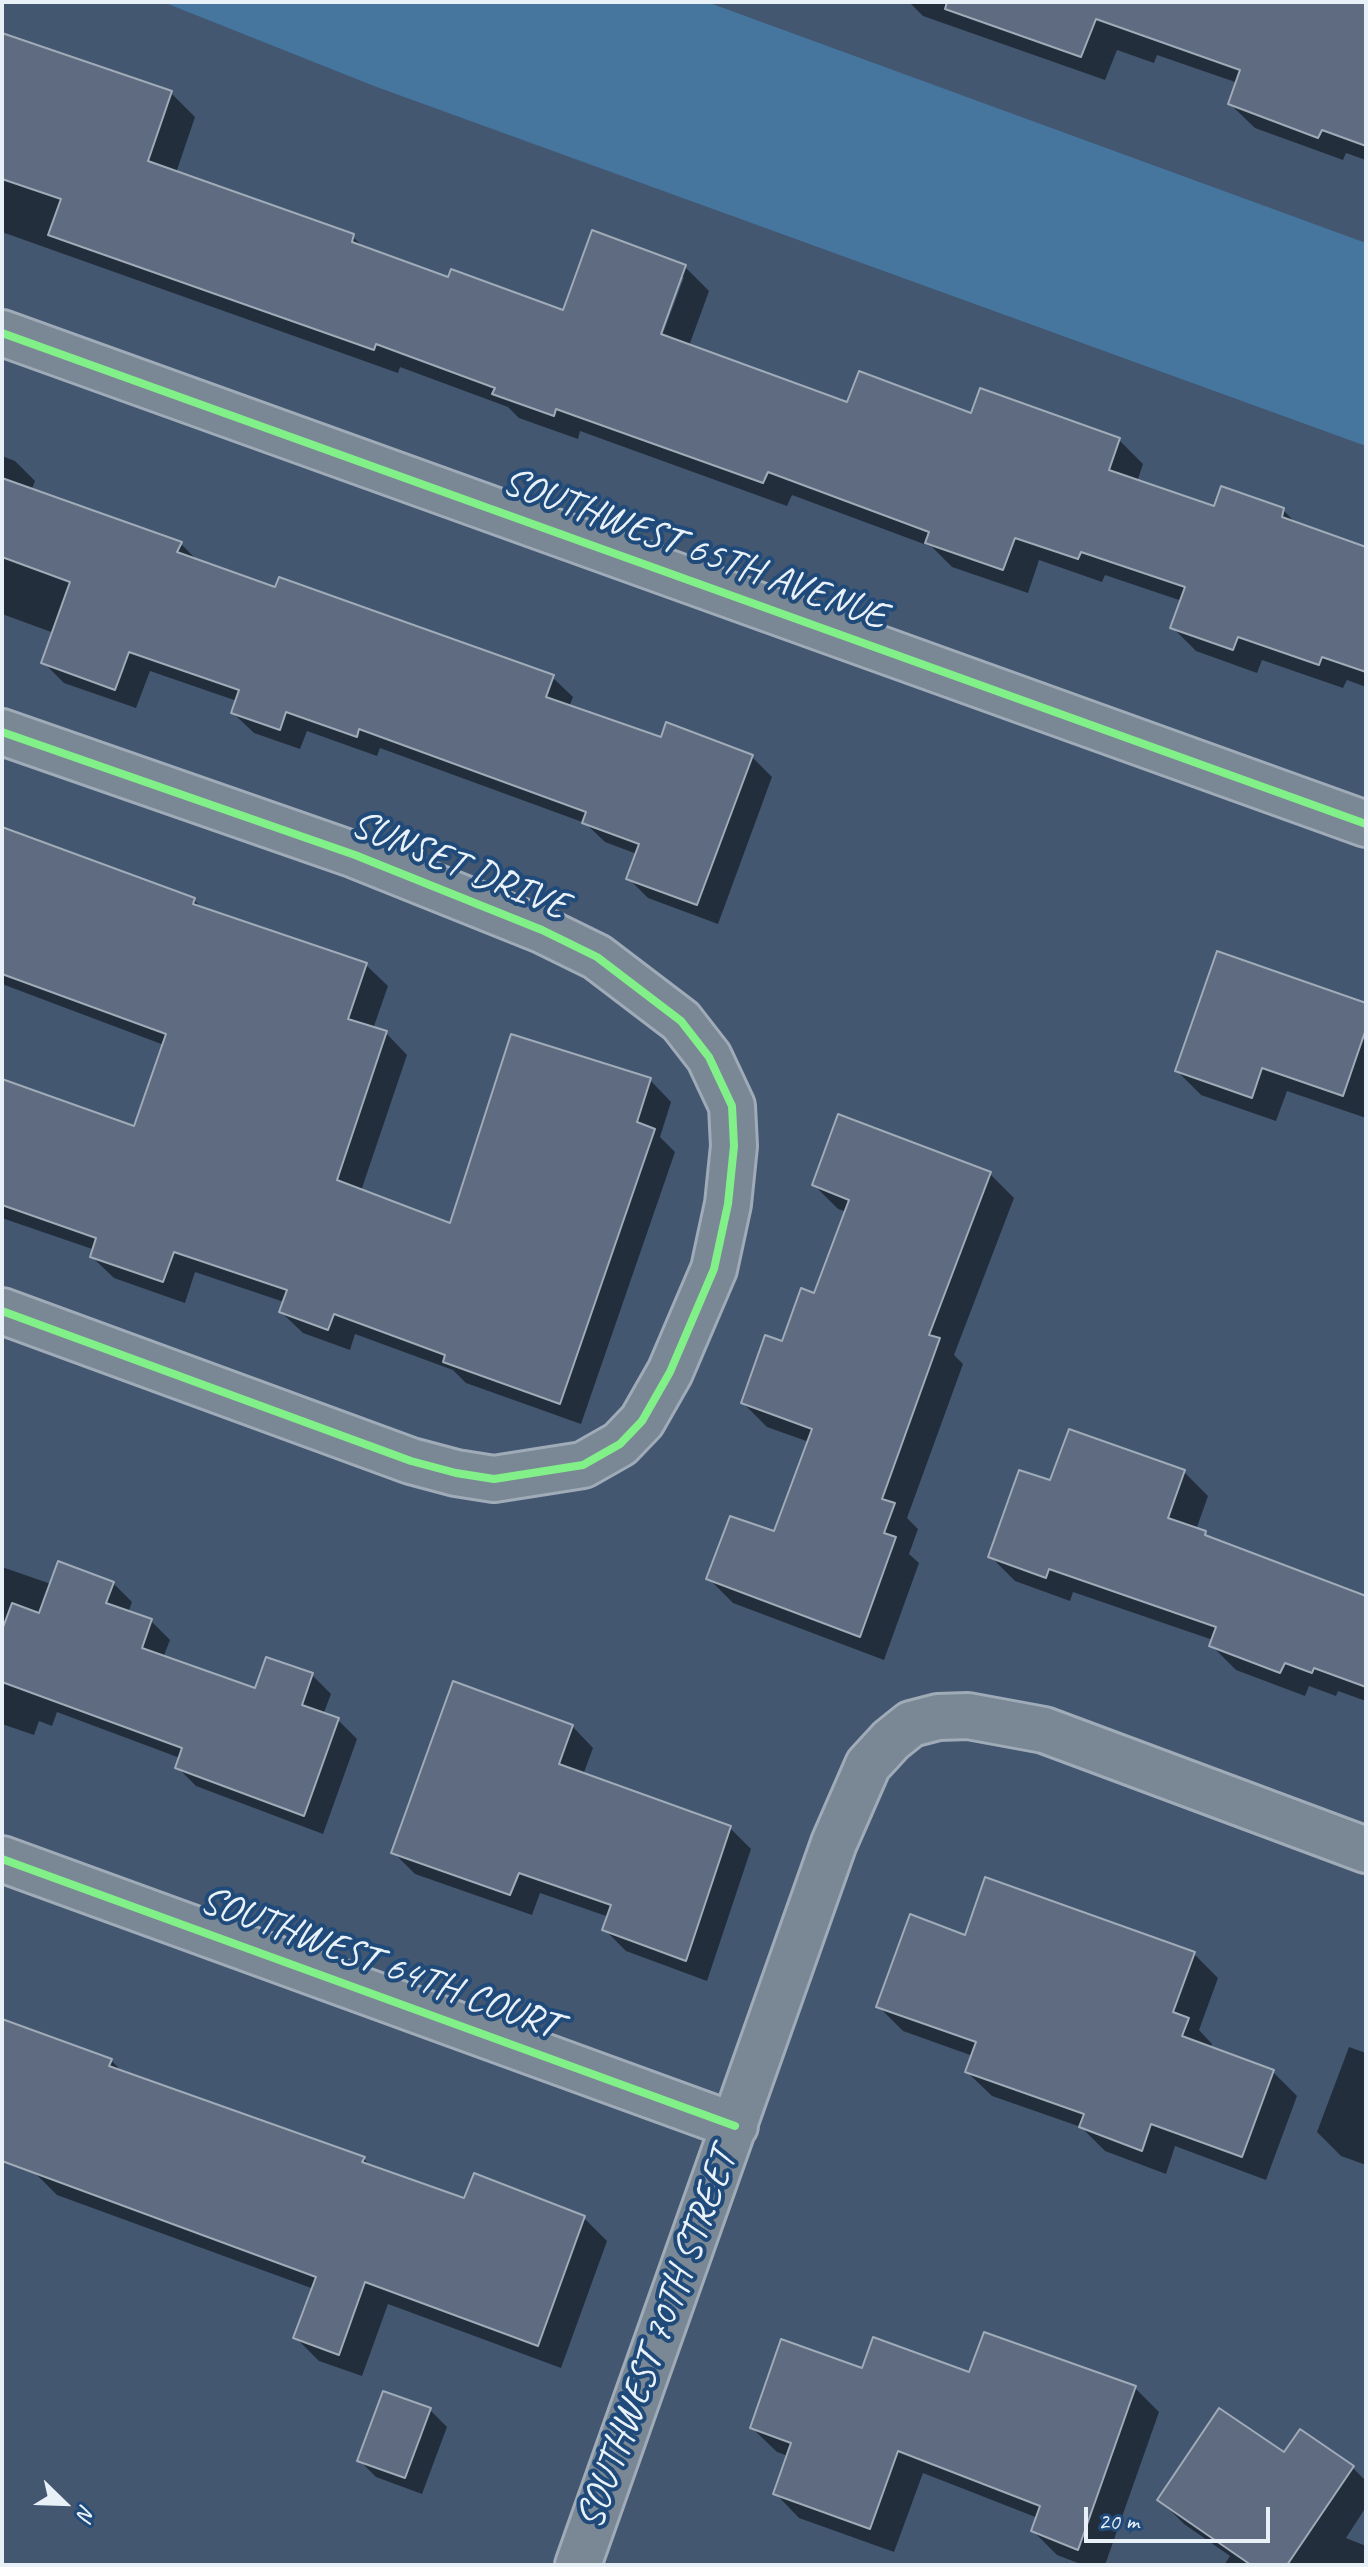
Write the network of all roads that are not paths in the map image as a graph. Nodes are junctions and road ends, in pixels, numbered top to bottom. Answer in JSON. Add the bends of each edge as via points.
{"nodes":[{"id":1,"x":2,"y":333,"type":"edge"},
{"id":2,"x":2,"y":732,"type":"edge"},
{"id":3,"x":1366,"y":824,"type":"edge"},
{"id":4,"x":2,"y":1311,"type":"edge"},
{"id":5,"x":1366,"y":1850,"type":"edge"},
{"id":6,"x":2,"y":1859,"type":"edge"},
{"id":7,"x":735,"y":2126,"type":"junction"},
{"id":8,"x":580,"y":2564,"type":"edge"}],
"edges":[{"from":1,"to":3,"type":"street","name":"SOUTHWEST 65TH AVENUE"},
{"from":2,"to":4,"type":"street","name":"SUNSET DRIVE","via":[[355,855],[597,957],[681,1021],[709,1057],[732,1106],[734,1146],[714,1269],[670,1372],[642,1421],[620,1444],[583,1465],[494,1479],[441,1469]]},
{"from":5,"to":7,"type":"street","name":"SOUTHWEST 70TH STREET","via":[[1044,1730],[968,1716],[911,1724],[868,1765],[850,1802]]},
{"from":6,"to":7,"type":"street","name":"SOUTHWEST 64TH COURT"},
{"from":7,"to":8,"type":"street","name":"SOUTHWEST 70TH STREET"}]}
